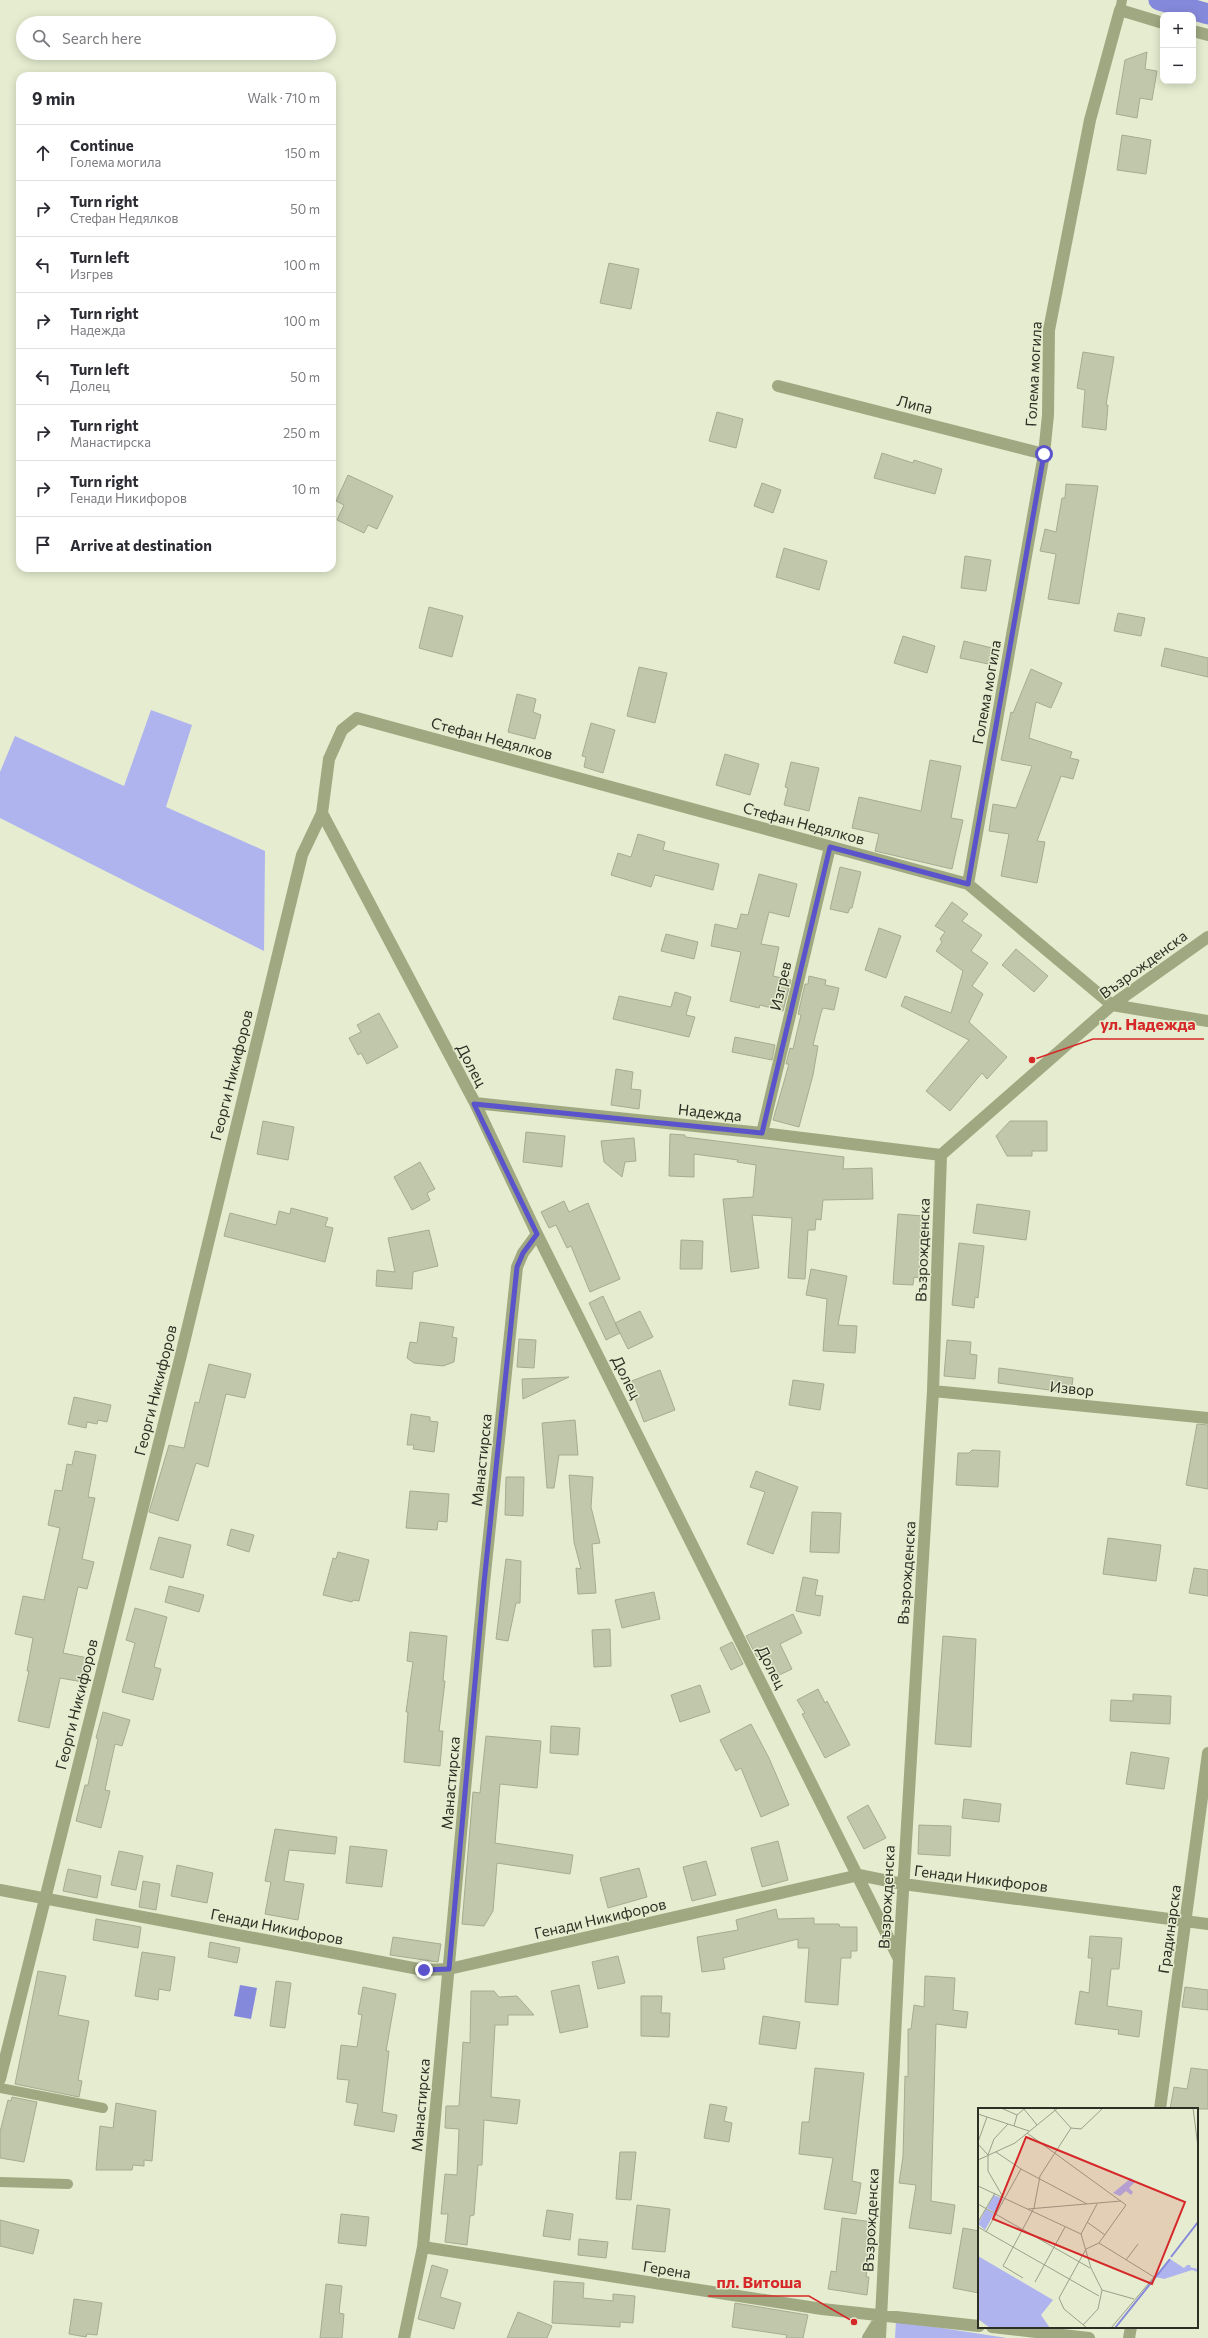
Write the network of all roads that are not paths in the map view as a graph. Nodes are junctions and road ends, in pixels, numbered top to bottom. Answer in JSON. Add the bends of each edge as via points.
{"nodes":[{"id":1,"x":1121,"y":5,"type":"edge"},
{"id":2,"x":1160,"y":22,"type":"edge"},
{"id":3,"x":1196,"y":32,"type":"edge"},
{"id":4,"x":1208,"y":35,"type":"edge"},
{"id":5,"x":778,"y":386,"type":"dead end"},
{"id":6,"x":1044,"y":454,"type":"junction"},
{"id":7,"x":357,"y":718,"type":"joint"},
{"id":8,"x":322,"y":813,"type":"junction"},
{"id":9,"x":830,"y":847,"type":"junction"},
{"id":10,"x":968,"y":884,"type":"junction"},
{"id":11,"x":1208,"y":937,"type":"edge"},
{"id":12,"x":1112,"y":1005,"type":"junction"},
{"id":13,"x":1208,"y":1021,"type":"edge"},
{"id":14,"x":474,"y":1104,"type":"junction"},
{"id":15,"x":762,"y":1133,"type":"junction"},
{"id":16,"x":941,"y":1155,"type":"junction"},
{"id":17,"x":537,"y":1234,"type":"junction"},
{"id":18,"x":933,"y":1391,"type":"junction"},
{"id":19,"x":1208,"y":1418,"type":"edge"},
{"id":20,"x":1208,"y":1753,"type":"edge"},
{"id":21,"x":859,"y":1875,"type":"junction"},
{"id":22,"x":903,"y":1884,"type":"junction"},
{"id":23,"x":0,"y":1890,"type":"edge"},
{"id":24,"x":44,"y":1898,"type":"junction"},
{"id":25,"x":1186,"y":1921,"type":"junction"},
{"id":26,"x":1208,"y":1924,"type":"edge"},
{"id":27,"x":899,"y":1958,"type":"junction"},
{"id":28,"x":449,"y":1969,"type":"junction"},
{"id":29,"x":0,"y":2079,"type":"edge"},
{"id":30,"x":0,"y":2088,"type":"edge"},
{"id":31,"x":103,"y":2108,"type":"dead end"},
{"id":32,"x":1160,"y":2108,"type":"edge"},
{"id":33,"x":0,"y":2182,"type":"edge"},
{"id":34,"x":68,"y":2184,"type":"dead end"},
{"id":35,"x":423,"y":2247,"type":"junction"},
{"id":36,"x":882,"y":2314,"type":"junction"},
{"id":37,"x":978,"y":2326,"type":"edge"},
{"id":38,"x":1001,"y":2328,"type":"edge"},
{"id":39,"x":1131,"y":2328,"type":"edge"},
{"id":40,"x":404,"y":2338,"type":"edge"},
{"id":41,"x":868,"y":2338,"type":"edge"},
{"id":42,"x":880,"y":2338,"type":"edge"},
{"id":43,"x":1089,"y":2338,"type":"edge"},
{"id":44,"x":1129,"y":2338,"type":"edge"}],
"edges":[{"from":1,"to":2,"type":"street"},
{"from":1,"to":6,"type":"street","name":"Голема могила","via":[[1090,120],[1049,330],[1048,415]]},
{"from":3,"to":4,"type":"street"},
{"from":5,"to":6,"type":"street","name":"Липа"},
{"from":6,"to":10,"type":"street","name":"Голема могила"},
{"from":7,"to":8,"type":"street","name":"Георги Никифоров","via":[[342,730],[329,759]]},
{"from":7,"to":9,"type":"street","name":"Стефан Недялков"},
{"from":8,"to":14,"type":"street","name":"Долец"},
{"from":8,"to":24,"type":"street","name":"Георги Никифоров","via":[[302,855],[181,1356]]},
{"from":9,"to":10,"type":"street","name":"Стефан Недялков"},
{"from":9,"to":15,"type":"street","name":"Изгрев"},
{"from":10,"to":12,"type":"street","name":"Стефан Недялков"},
{"from":11,"to":12,"type":"street","name":"Възрожденска"},
{"from":12,"to":13,"type":"street"},
{"from":12,"to":16,"type":"street","name":"Възрожденска"},
{"from":14,"to":15,"type":"street","name":"Надежда"},
{"from":14,"to":17,"type":"street","name":"Долец"},
{"from":15,"to":16,"type":"street","name":"Надежда"},
{"from":16,"to":18,"type":"street","name":"Възрожденска"},
{"from":17,"to":21,"type":"street","name":"Долец"},
{"from":17,"to":28,"type":"street","name":"Манастирска","via":[[523,1253],[517,1267],[484,1583]]},
{"from":18,"to":19,"type":"street","name":"Извор"},
{"from":18,"to":22,"type":"street","name":"Възрожденска"},
{"from":20,"to":25,"type":"street","name":"Градинарска"},
{"from":21,"to":22,"type":"street","name":"Генади Никифоров"},
{"from":21,"to":27,"type":"street","name":"Долец"},
{"from":21,"to":28,"type":"street","name":"Генади Никифоров"},
{"from":22,"to":25,"type":"street","name":"Генади Никифоров"},
{"from":22,"to":27,"type":"street","name":"Възрожденска"},
{"from":23,"to":24,"type":"street","name":"Генади Никифоров"},
{"from":24,"to":28,"type":"street","name":"Генади Никифоров","via":[[424,1970]]},
{"from":24,"to":29,"type":"street","name":"Георги Никифоров"},
{"from":25,"to":26,"type":"street","name":"Генади Никифоров"},
{"from":25,"to":32,"type":"street","name":"Градинарска"},
{"from":27,"to":36,"type":"street","name":"Възрожденска"},
{"from":28,"to":35,"type":"street","name":"Манастирска"},
{"from":30,"to":31,"type":"lane"},
{"from":33,"to":34,"type":"lane"},
{"from":35,"to":36,"type":"street","name":"Герена","via":[[822,2309]]},
{"from":35,"to":40,"type":"street","name":"Манастирска"},
{"from":36,"to":37,"type":"street","name":"Герена"},
{"from":36,"to":41,"type":"street"},
{"from":36,"to":42,"type":"street","name":"Възрожденска"},
{"from":38,"to":43,"type":"street"},
{"from":39,"to":44,"type":"street"}]}
